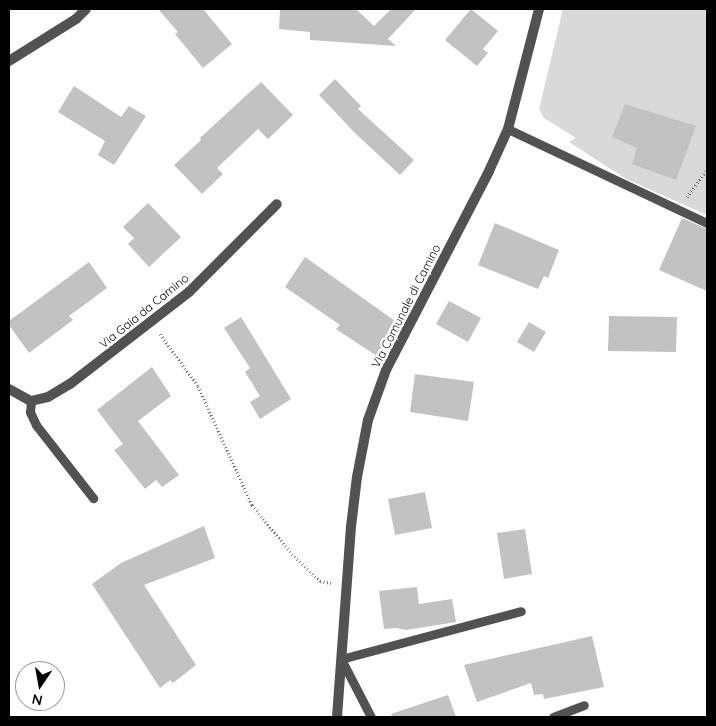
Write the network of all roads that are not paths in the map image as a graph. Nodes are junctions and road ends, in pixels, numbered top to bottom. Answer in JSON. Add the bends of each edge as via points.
{"nodes":[{"id":1,"x":86,"y":9,"type":"edge"},
{"id":2,"x":539,"y":9,"type":"edge"},
{"id":3,"x":9,"y":61,"type":"edge"},
{"id":4,"x":508,"y":129,"type":"junction"},
{"id":5,"x":277,"y":204,"type":"dead end"},
{"id":6,"x":707,"y":224,"type":"edge"},
{"id":7,"x":9,"y":389,"type":"edge"},
{"id":8,"x":31,"y":401,"type":"junction"},
{"id":9,"x":93,"y":498,"type":"dead end"},
{"id":10,"x":521,"y":611,"type":"dead end"},
{"id":11,"x":341,"y":659,"type":"junction"},
{"id":12,"x":584,"y":705,"type":"dead end"},
{"id":13,"x":337,"y":717,"type":"edge"},
{"id":14,"x":371,"y":717,"type":"edge"},
{"id":15,"x":553,"y":717,"type":"edge"}],
"edges":[{"from":1,"to":3,"type":"street","via":[[76,19]]},
{"from":2,"to":4,"type":"street","name":"Via Comunale di Camino"},
{"from":4,"to":6,"type":"lane"},
{"from":4,"to":11,"type":"street","name":"Via Comunale di Camino","via":[[386,370],[368,420],[357,477]]},
{"from":5,"to":8,"type":"street","name":"Via Gaia da Camino","via":[[189,292],[152,323],[70,384],[48,398]]},
{"from":7,"to":8,"type":"street"},
{"from":8,"to":9,"type":"lane","via":[[30,412],[36,424]]},
{"from":10,"to":11,"type":"lane"},
{"from":11,"to":13,"type":"street","name":"Via Comunale di Camino"},
{"from":11,"to":14,"type":"lane"},
{"from":12,"to":15,"type":"lane"}]}
